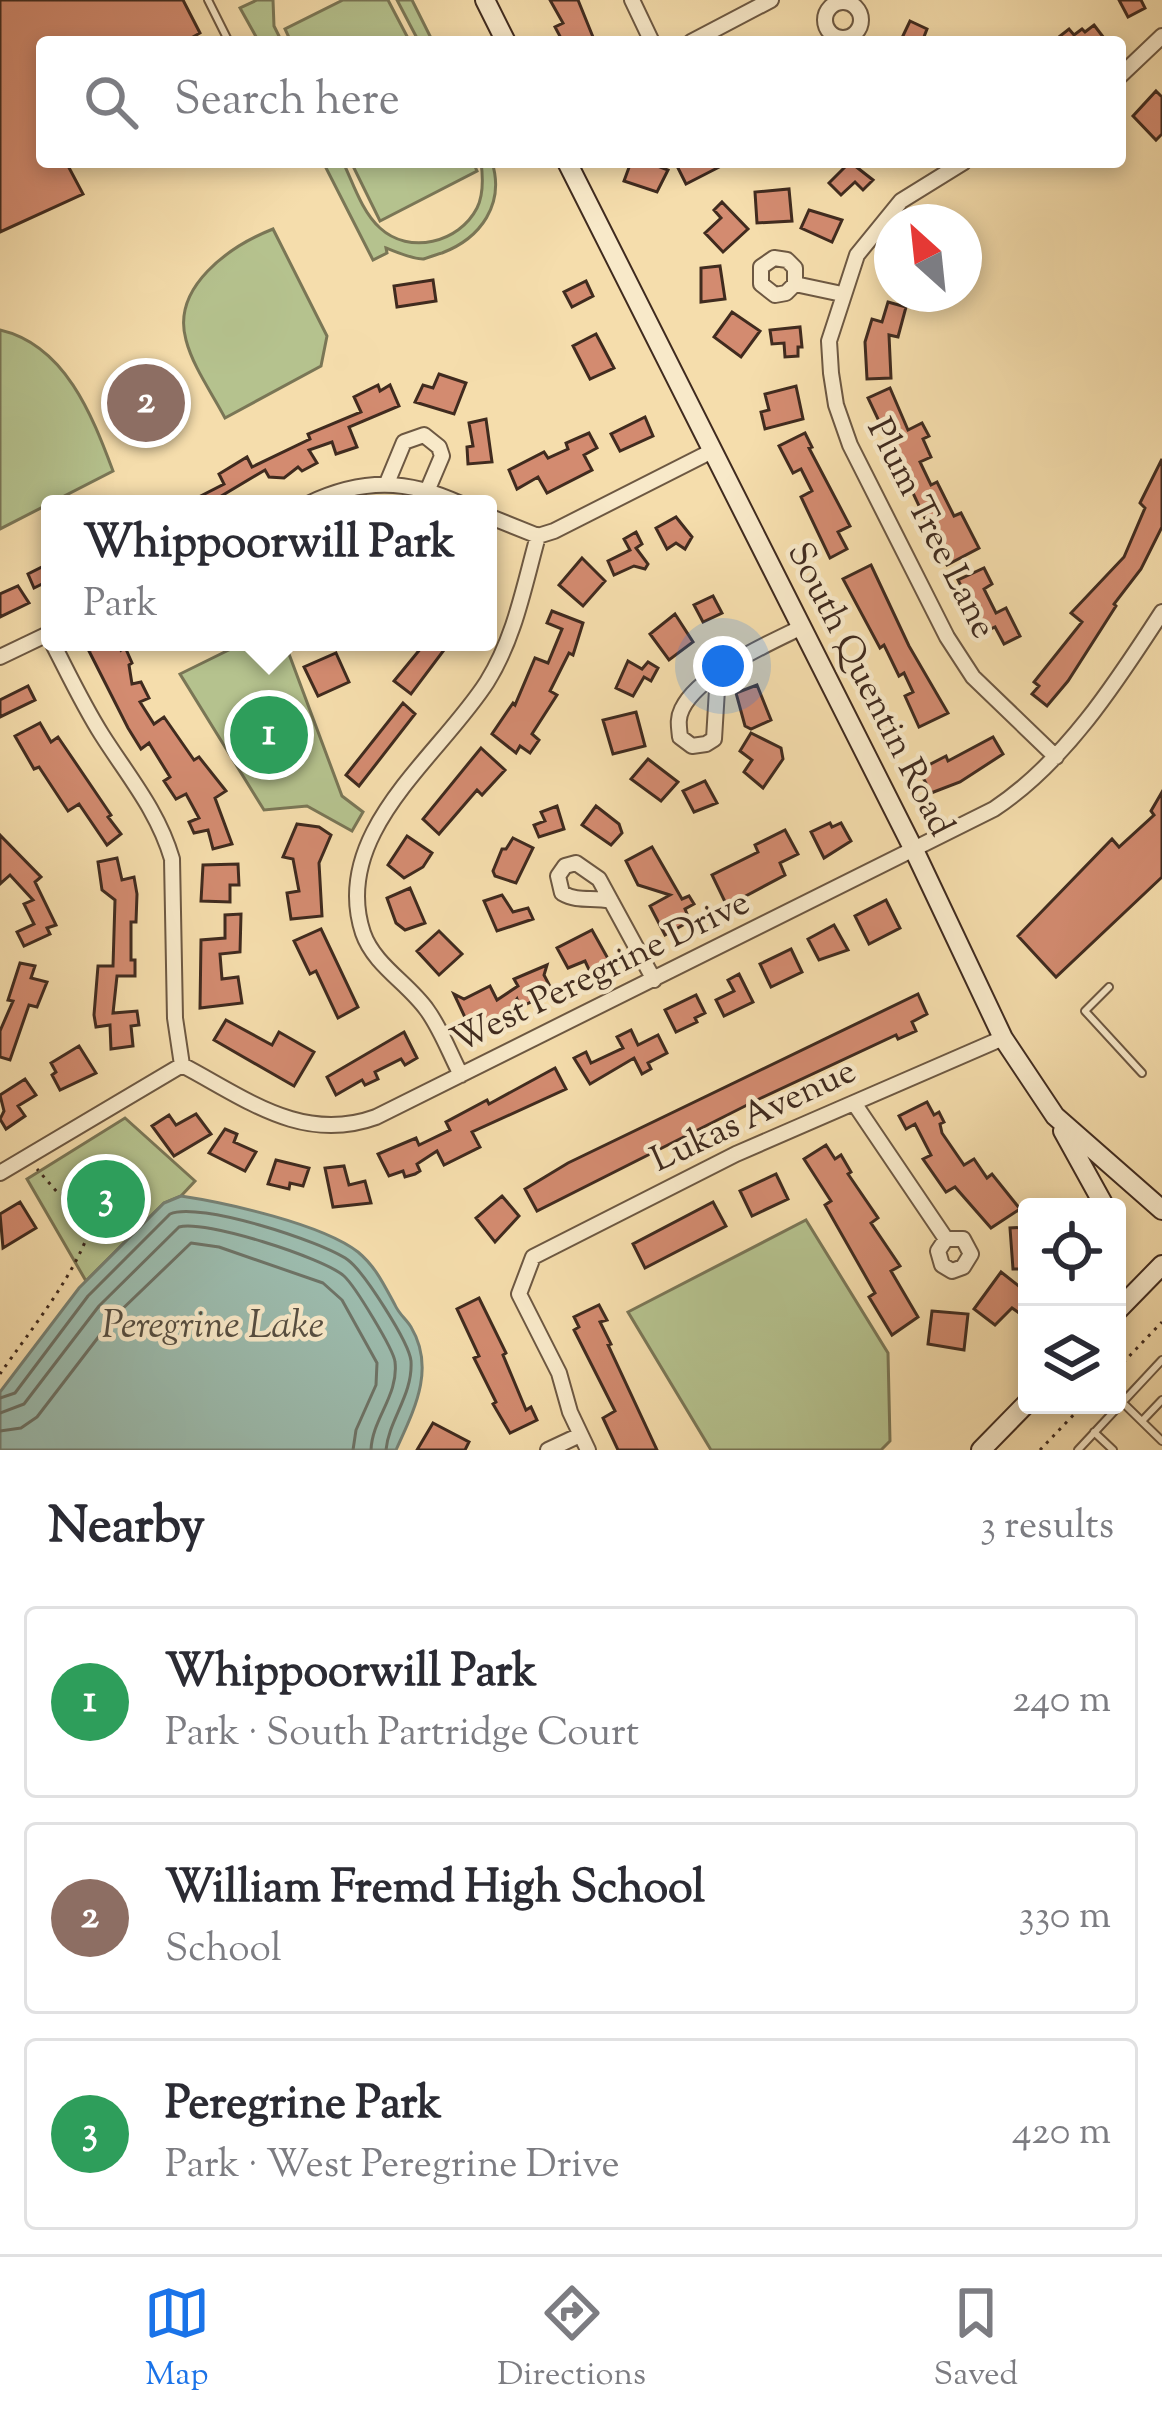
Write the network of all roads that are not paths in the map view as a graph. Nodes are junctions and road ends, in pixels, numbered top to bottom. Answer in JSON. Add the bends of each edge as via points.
{"nodes":[{"id":1,"x":208,"y":0,"type":"edge"},
{"id":2,"x":485,"y":0,"type":"edge"},
{"id":3,"x":632,"y":0,"type":"edge"},
{"id":4,"x":771,"y":0,"type":"edge"},
{"id":5,"x":226,"y":36,"type":"edge"},
{"id":6,"x":503,"y":36,"type":"edge"},
{"id":7,"x":649,"y":36,"type":"edge"},
{"id":8,"x":702,"y":36,"type":"edge"},
{"id":9,"x":1162,"y":36,"type":"edge"},
{"id":10,"x":1126,"y":70,"type":"edge"},
{"id":11,"x":570,"y":168,"type":"edge"},
{"id":12,"x":954,"y":168,"type":"edge"},
{"id":13,"x":795,"y":284,"type":"dead end"},
{"id":14,"x":842,"y":294,"type":"junction"},
{"id":15,"x":710,"y":452,"type":"junction"},
{"id":16,"x":387,"y":483,"type":"junction"},
{"id":17,"x":428,"y":489,"type":"junction"},
{"id":18,"x":332,"y":495,"type":"edge"},
{"id":19,"x":441,"y":495,"type":"edge"},
{"id":20,"x":497,"y":520,"type":"edge"},
{"id":21,"x":538,"y":536,"type":"junction"},
{"id":22,"x":1162,"y":611,"type":"edge"},
{"id":23,"x":800,"y":628,"type":"junction"},
{"id":24,"x":41,"y":641,"type":"edge"},
{"id":25,"x":57,"y":651,"type":"edge"},
{"id":26,"x":0,"y":657,"type":"edge"},
{"id":27,"x":718,"y":673,"type":"junction"},
{"id":28,"x":1056,"y":757,"type":"junction"},
{"id":29,"x":915,"y":852,"type":"junction"},
{"id":30,"x":611,"y":901,"type":"dead end"},
{"id":31,"x":654,"y":980,"type":"junction"},
{"id":32,"x":1108,"y":987,"type":"dead end"},
{"id":33,"x":1003,"y":1038,"type":"junction"},
{"id":34,"x":182,"y":1065,"type":"junction"},
{"id":35,"x":1142,"y":1073,"type":"dead end"},
{"id":36,"x":461,"y":1075,"type":"junction"},
{"id":37,"x":854,"y":1103,"type":"junction"},
{"id":38,"x":1055,"y":1116,"type":"junction"},
{"id":39,"x":0,"y":1172,"type":"edge"},
{"id":40,"x":1100,"y":1198,"type":"edge"},
{"id":41,"x":1162,"y":1210,"type":"edge"},
{"id":42,"x":946,"y":1239,"type":"dead end"},
{"id":43,"x":1162,"y":1265,"type":"edge"},
{"id":44,"x":1122,"y":1306,"type":"edge"},
{"id":45,"x":1162,"y":1360,"type":"edge"},
{"id":46,"x":1126,"y":1394,"type":"edge"},
{"id":47,"x":1162,"y":1400,"type":"edge"},
{"id":48,"x":1126,"y":1406,"type":"edge"},
{"id":49,"x":1018,"y":1412,"type":"edge"},
{"id":50,"x":1109,"y":1414,"type":"edge"},
{"id":51,"x":1142,"y":1421,"type":"junction"},
{"id":52,"x":1094,"y":1432,"type":"junction"},
{"id":53,"x":580,"y":1435,"type":"junction"},
{"id":54,"x":1162,"y":1441,"type":"edge"},
{"id":55,"x":548,"y":1450,"type":"edge"},
{"id":56,"x":588,"y":1450,"type":"edge"},
{"id":57,"x":981,"y":1450,"type":"edge"},
{"id":58,"x":1078,"y":1450,"type":"edge"},
{"id":59,"x":1113,"y":1450,"type":"edge"}],
"edges":[{"from":1,"to":5,"type":"lane"},
{"from":2,"to":6,"type":"main road"},
{"from":3,"to":7,"type":"street"},
{"from":4,"to":8,"type":"street"},
{"from":9,"to":10,"type":"street"},
{"from":11,"to":15,"type":"main road","name":"South Quentin Road"},
{"from":12,"to":14,"type":"street","name":"Plum Tree Lane","via":[[901,201],[874,230]]},
{"from":13,"to":14,"type":"street"},
{"from":14,"to":28,"type":"street","name":"Plum Tree Lane","via":[[829,341],[850,445],[958,656]]},
{"from":15,"to":21,"type":"street"},
{"from":15,"to":23,"type":"main road","name":"South Quentin Road"},
{"from":16,"to":17,"type":"street"},
{"from":16,"to":17,"type":"street","via":[[404,442],[424,435],[442,456]]},
{"from":16,"to":18,"type":"street"},
{"from":17,"to":19,"type":"street"},
{"from":20,"to":21,"type":"street"},
{"from":21,"to":36,"type":"street","via":[[504,652],[382,817],[358,866],[357,907],[370,949],[427,1011]]},
{"from":22,"to":28,"type":"street","name":"West Peregrine Drive"},
{"from":23,"to":27,"type":"street"},
{"from":23,"to":29,"type":"main road","name":"South Quentin Road"},
{"from":24,"to":26,"type":"street"},
{"from":25,"to":34,"type":"street","via":[[159,820],[172,859]]},
{"from":27,"to":27,"type":"street","via":[[678,719],[680,737],[692,746],[714,739]]},
{"from":28,"to":29,"type":"street","name":"West Peregrine Drive","via":[[1028,787]]},
{"from":29,"to":31,"type":"street","name":"West Peregrine Drive"},
{"from":29,"to":33,"type":"main road","name":"South Quentin Road"},
{"from":30,"to":31,"type":"street"},
{"from":31,"to":36,"type":"street","name":"West Peregrine Drive"},
{"from":32,"to":35,"type":"lane","via":[[1085,1011]]},
{"from":33,"to":37,"type":"street","name":"Lukas Avenue"},
{"from":33,"to":38,"type":"main road","name":"South Quentin Road"},
{"from":34,"to":36,"type":"street","name":"West Peregrine Drive","via":[[278,1115],[331,1128],[376,1117]]},
{"from":34,"to":39,"type":"street"},
{"from":37,"to":42,"type":"street"},
{"from":37,"to":53,"type":"street","name":"Lukas Avenue","via":[[533,1257],[519,1294]]},
{"from":38,"to":40,"type":"main road"},
{"from":38,"to":41,"type":"main road","name":"South Quentin Road"},
{"from":43,"to":44,"type":"main road"},
{"from":45,"to":46,"type":"lane"},
{"from":47,"to":51,"type":"lane"},
{"from":48,"to":51,"type":"lane"},
{"from":49,"to":57,"type":"main road"},
{"from":50,"to":52,"type":"lane"},
{"from":51,"to":54,"type":"lane"},
{"from":52,"to":58,"type":"lane"},
{"from":52,"to":59,"type":"lane"},
{"from":53,"to":55,"type":"street"},
{"from":53,"to":56,"type":"street"}]}
